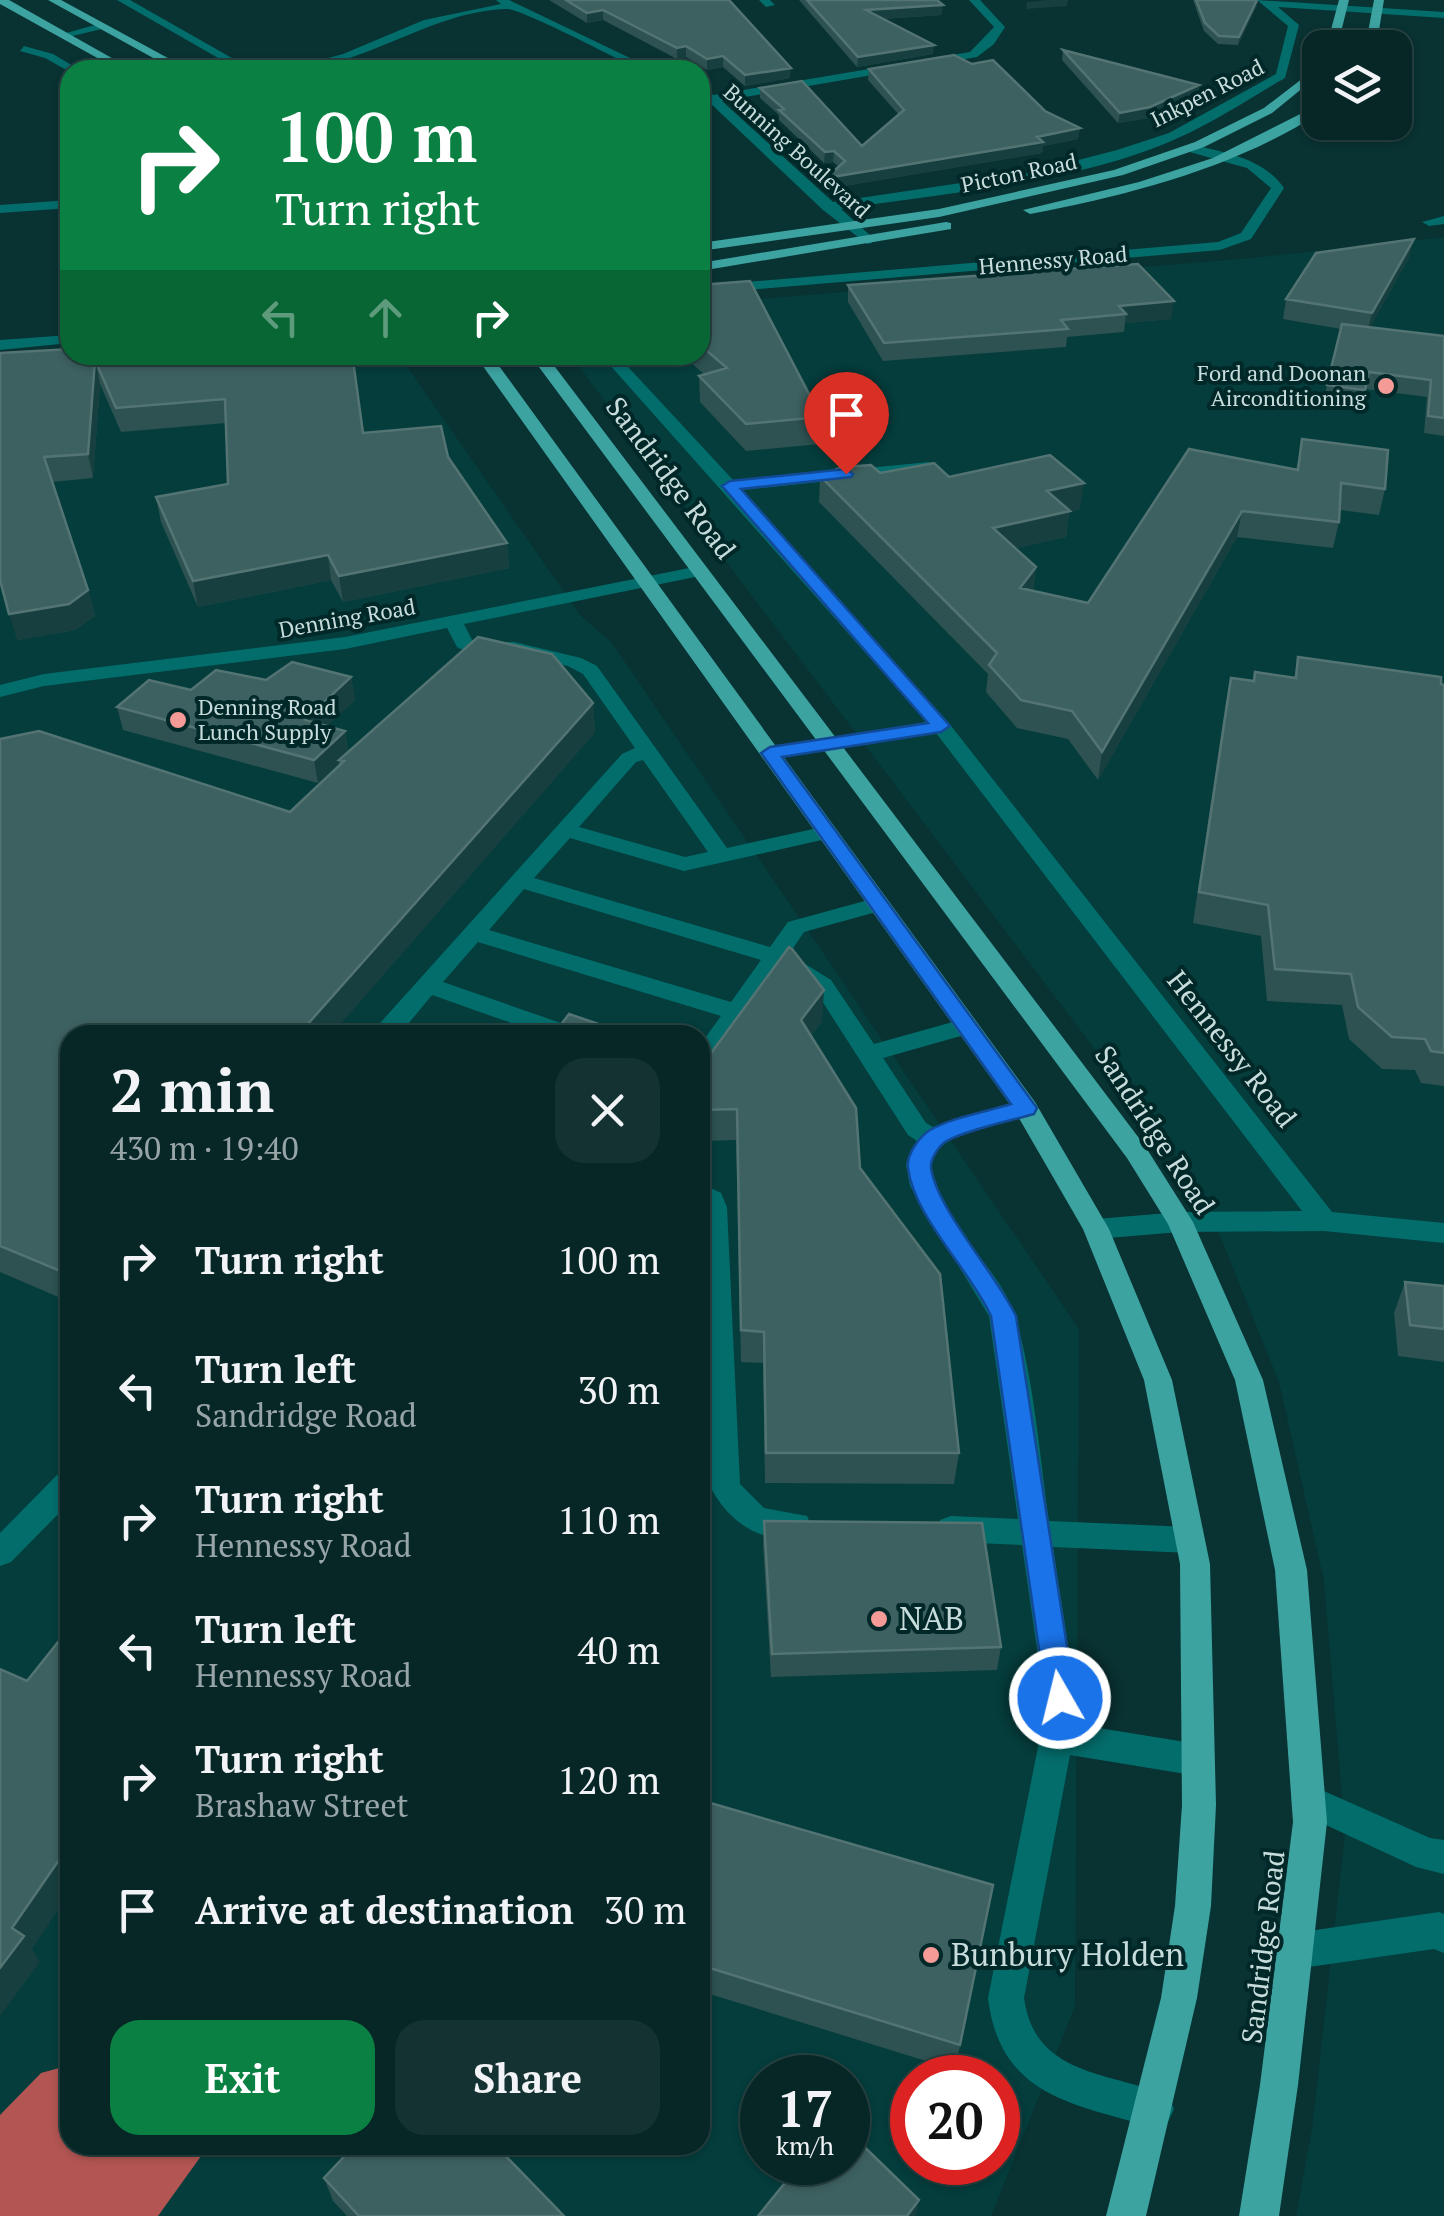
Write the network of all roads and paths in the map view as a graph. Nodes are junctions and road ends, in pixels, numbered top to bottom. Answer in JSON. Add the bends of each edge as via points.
{"nodes":[{"id":1,"x":1,"y":0,"type":"edge"},
{"id":2,"x":52,"y":0,"type":"edge"},
{"id":3,"x":122,"y":0,"type":"edge"},
{"id":4,"x":974,"y":0,"type":"edge"},
{"id":5,"x":1430,"y":0,"type":"edge"},
{"id":6,"x":1264,"y":1,"type":"edge"},
{"id":7,"x":506,"y":3,"type":"edge"},
{"id":8,"x":1344,"y":3,"type":"edge"},
{"id":9,"x":1379,"y":5,"type":"edge"},
{"id":10,"x":1428,"y":14,"type":"junction"},
{"id":11,"x":1444,"y":15,"type":"edge"},
{"id":12,"x":102,"y":26,"type":"junction"},
{"id":13,"x":1336,"y":30,"type":"edge"},
{"id":14,"x":1374,"y":30,"type":"edge"},
{"id":15,"x":64,"y":35,"type":"junction"},
{"id":16,"x":24,"y":49,"type":"dead end"},
{"id":17,"x":109,"y":60,"type":"edge"},
{"id":18,"x":165,"y":60,"type":"edge"},
{"id":19,"x":229,"y":60,"type":"edge"},
{"id":20,"x":338,"y":60,"type":"edge"},
{"id":21,"x":629,"y":60,"type":"edge"},
{"id":22,"x":60,"y":62,"type":"edge"},
{"id":23,"x":1302,"y":87,"type":"edge"},
{"id":24,"x":710,"y":95,"type":"edge"},
{"id":25,"x":710,"y":100,"type":"edge"},
{"id":26,"x":1302,"y":117,"type":"edge"},
{"id":27,"x":1190,"y":148,"type":"junction"},
{"id":28,"x":1224,"y":158,"type":"junction"},
{"id":29,"x":60,"y":205,"type":"edge"},
{"id":30,"x":828,"y":207,"type":"junction"},
{"id":31,"x":0,"y":209,"type":"edge"},
{"id":32,"x":848,"y":225,"type":"junction"},
{"id":33,"x":867,"y":240,"type":"junction"},
{"id":34,"x":710,"y":246,"type":"edge"},
{"id":35,"x":710,"y":265,"type":"edge"},
{"id":36,"x":710,"y":289,"type":"edge"},
{"id":37,"x":60,"y":340,"type":"edge"},
{"id":38,"x":0,"y":345,"type":"edge"},
{"id":39,"x":486,"y":365,"type":"edge"},
{"id":40,"x":545,"y":365,"type":"edge"},
{"id":41,"x":618,"y":365,"type":"edge"},
{"id":42,"x":923,"y":466,"type":"edge"},
{"id":43,"x":730,"y":486,"type":"junction"},
{"id":44,"x":699,"y":570,"type":"junction"},
{"id":45,"x":645,"y":582,"type":"junction"},
{"id":46,"x":454,"y":622,"type":"junction"},
{"id":47,"x":0,"y":691,"type":"edge"},
{"id":48,"x":941,"y":726,"type":"junction"},
{"id":49,"x":832,"y":742,"type":"junction"},
{"id":50,"x":647,"y":751,"type":"junction"},
{"id":51,"x":770,"y":753,"type":"junction"},
{"id":52,"x":566,"y":830,"type":"junction"},
{"id":53,"x":828,"y":832,"type":"junction"},
{"id":54,"x":722,"y":856,"type":"junction"},
{"id":55,"x":520,"y":881,"type":"junction"},
{"id":56,"x":879,"y":904,"type":"junction"},
{"id":57,"x":474,"y":933,"type":"junction"},
{"id":58,"x":776,"y":956,"type":"junction"},
{"id":59,"x":428,"y":985,"type":"junction"},
{"id":60,"x":736,"y":1012,"type":"junction"},
{"id":61,"x":395,"y":1025,"type":"edge"},
{"id":62,"x":518,"y":1025,"type":"edge"},
{"id":63,"x":967,"y":1026,"type":"junction"},
{"id":64,"x":710,"y":1049,"type":"edge"},
{"id":65,"x":868,"y":1054,"type":"junction"},
{"id":66,"x":1026,"y":1108,"type":"junction"},
{"id":67,"x":934,"y":1140,"type":"junction"},
{"id":68,"x":710,"y":1199,"type":"edge"},
{"id":69,"x":1324,"y":1221,"type":"junction"},
{"id":70,"x":1180,"y":1222,"type":"junction"},
{"id":71,"x":1096,"y":1229,"type":"junction"},
{"id":72,"x":1444,"y":1232,"type":"edge"},
{"id":73,"x":60,"y":1492,"type":"edge"},
{"id":74,"x":828,"y":1526,"type":"edge"},
{"id":75,"x":923,"y":1528,"type":"edge"},
{"id":76,"x":1037,"y":1531,"type":"junction"},
{"id":77,"x":1190,"y":1540,"type":"junction"},
{"id":78,"x":0,"y":1553,"type":"edge"},
{"id":79,"x":1057,"y":1737,"type":"junction"},
{"id":80,"x":1198,"y":1760,"type":"junction"},
{"id":81,"x":1308,"y":1800,"type":"junction"},
{"id":82,"x":1444,"y":1857,"type":"edge"},
{"id":83,"x":1444,"y":1935,"type":"edge"},
{"id":84,"x":1295,"y":1950,"type":"junction"},
{"id":85,"x":1155,"y":2109,"type":"junction"},
{"id":86,"x":1126,"y":2216,"type":"edge"},
{"id":87,"x":1259,"y":2216,"type":"edge"}],
"edges":[{"from":1,"to":15,"type":"main road"},
{"from":2,"to":12,"type":"main road"},
{"from":3,"to":19,"type":"street"},
{"from":4,"to":24,"type":"street","via":[[1000,26],[974,55]]},
{"from":5,"to":10,"type":"street"},
{"from":6,"to":8,"type":"street"},
{"from":6,"to":30,"type":"street","name":"Inkpen Road","via":[[1294,25],[1281,76],[1173,136],[1028,177]]},
{"from":7,"to":20,"type":"street","via":[[428,22]]},
{"from":7,"to":21,"type":"street"},
{"from":8,"to":9,"type":"street"},
{"from":8,"to":13,"type":"main road"},
{"from":9,"to":10,"type":"street"},
{"from":9,"to":14,"type":"main road"},
{"from":10,"to":11,"type":"street"},
{"from":12,"to":15,"type":"street"},
{"from":12,"to":18,"type":"main road"},
{"from":15,"to":17,"type":"main road"},
{"from":16,"to":22,"type":"street"},
{"from":23,"to":27,"type":"main road","name":"Picton Road","via":[[1248,124]]},
{"from":25,"to":30,"type":"street","name":"Bunning Boulevard"},
{"from":26,"to":28,"type":"main road","name":"Picton Road"},
{"from":27,"to":28,"type":"street","name":"Hennessy Road"},
{"from":27,"to":32,"type":"main road","name":"Picton Road","via":[[1055,188]]},
{"from":28,"to":33,"type":"main road","name":"Picton Road","via":[[1081,201]]},
{"from":28,"to":36,"type":"street","name":"Hennessy Road","via":[[1267,174],[1278,188],[1246,236],[1232,244]]},
{"from":29,"to":31,"type":"street"},
{"from":30,"to":32,"type":"street","name":"Bunning Boulevard"},
{"from":32,"to":33,"type":"street","name":"Bunning Boulevard"},
{"from":32,"to":34,"type":"main road","name":"Picton Road"},
{"from":33,"to":35,"type":"main road","name":"Picton Road"},
{"from":37,"to":38,"type":"street"},
{"from":39,"to":45,"type":"main road"},
{"from":40,"to":44,"type":"main road","name":"Sandridge Road"},
{"from":41,"to":43,"type":"street","name":"Hennessy Road"},
{"from":42,"to":43,"type":"street"},
{"from":43,"to":48,"type":"street","name":"Hennessy Road"},
{"from":44,"to":45,"type":"street","name":"Denning Road"},
{"from":44,"to":49,"type":"main road","name":"Sandridge Road"},
{"from":45,"to":46,"type":"street","name":"Denning Road"},
{"from":45,"to":51,"type":"main road"},
{"from":46,"to":47,"type":"street","name":"Denning Road"},
{"from":46,"to":50,"type":"street","via":[[469,654],[514,648],[586,667]]},
{"from":48,"to":49,"type":"street"},
{"from":48,"to":69,"type":"street","name":"Hennessy Road"},
{"from":49,"to":51,"type":"street"},
{"from":49,"to":70,"type":"main road","name":"Sandridge Road","via":[[1080,1072]]},
{"from":50,"to":52,"type":"street","via":[[631,756]]},
{"from":50,"to":54,"type":"street"},
{"from":51,"to":53,"type":"main road"},
{"from":52,"to":54,"type":"street","via":[[674,863]]},
{"from":52,"to":55,"type":"street"},
{"from":53,"to":54,"type":"street"},
{"from":53,"to":56,"type":"main road"},
{"from":55,"to":57,"type":"street"},
{"from":55,"to":58,"type":"street"},
{"from":56,"to":58,"type":"street","via":[[800,924]]},
{"from":56,"to":63,"type":"main road"},
{"from":57,"to":59,"type":"street"},
{"from":57,"to":60,"type":"street"},
{"from":58,"to":60,"type":"street"},
{"from":58,"to":65,"type":"street","via":[[818,978]]},
{"from":59,"to":61,"type":"street"},
{"from":59,"to":62,"type":"street"},
{"from":60,"to":64,"type":"street"},
{"from":63,"to":65,"type":"street"},
{"from":63,"to":66,"type":"main road"},
{"from":65,"to":67,"type":"street","via":[[917,1129]]},
{"from":66,"to":67,"type":"street"},
{"from":66,"to":71,"type":"main road"},
{"from":67,"to":76,"type":"street","via":[[920,1156],[922,1182],[1003,1316]]},
{"from":68,"to":74,"type":"street","via":[[726,1486],[738,1508],[759,1522]]},
{"from":69,"to":70,"type":"street"},
{"from":69,"to":72,"type":"street"},
{"from":70,"to":71,"type":"street"},
{"from":70,"to":81,"type":"main road","name":"Sandridge Road","via":[[1249,1380],[1290,1570]]},
{"from":71,"to":77,"type":"main road","via":[[1158,1380]]},
{"from":73,"to":78,"type":"street"},
{"from":75,"to":76,"type":"street"},
{"from":76,"to":77,"type":"street"},
{"from":76,"to":79,"type":"street","via":[[1060,1698]]},
{"from":77,"to":80,"type":"main road"},
{"from":79,"to":80,"type":"street"},
{"from":79,"to":85,"type":"street","via":[[1006,1998],[1009,2021],[1026,2053],[1061,2080]]},
{"from":80,"to":85,"type":"main road","via":[[1193,1906]]},
{"from":81,"to":82,"type":"street"},
{"from":81,"to":84,"type":"main road","name":"Sandridge Road"},
{"from":83,"to":84,"type":"street","via":[[1440,1930]]},
{"from":84,"to":87,"type":"main road","name":"Sandridge Road"},
{"from":85,"to":86,"type":"main road"}]}
